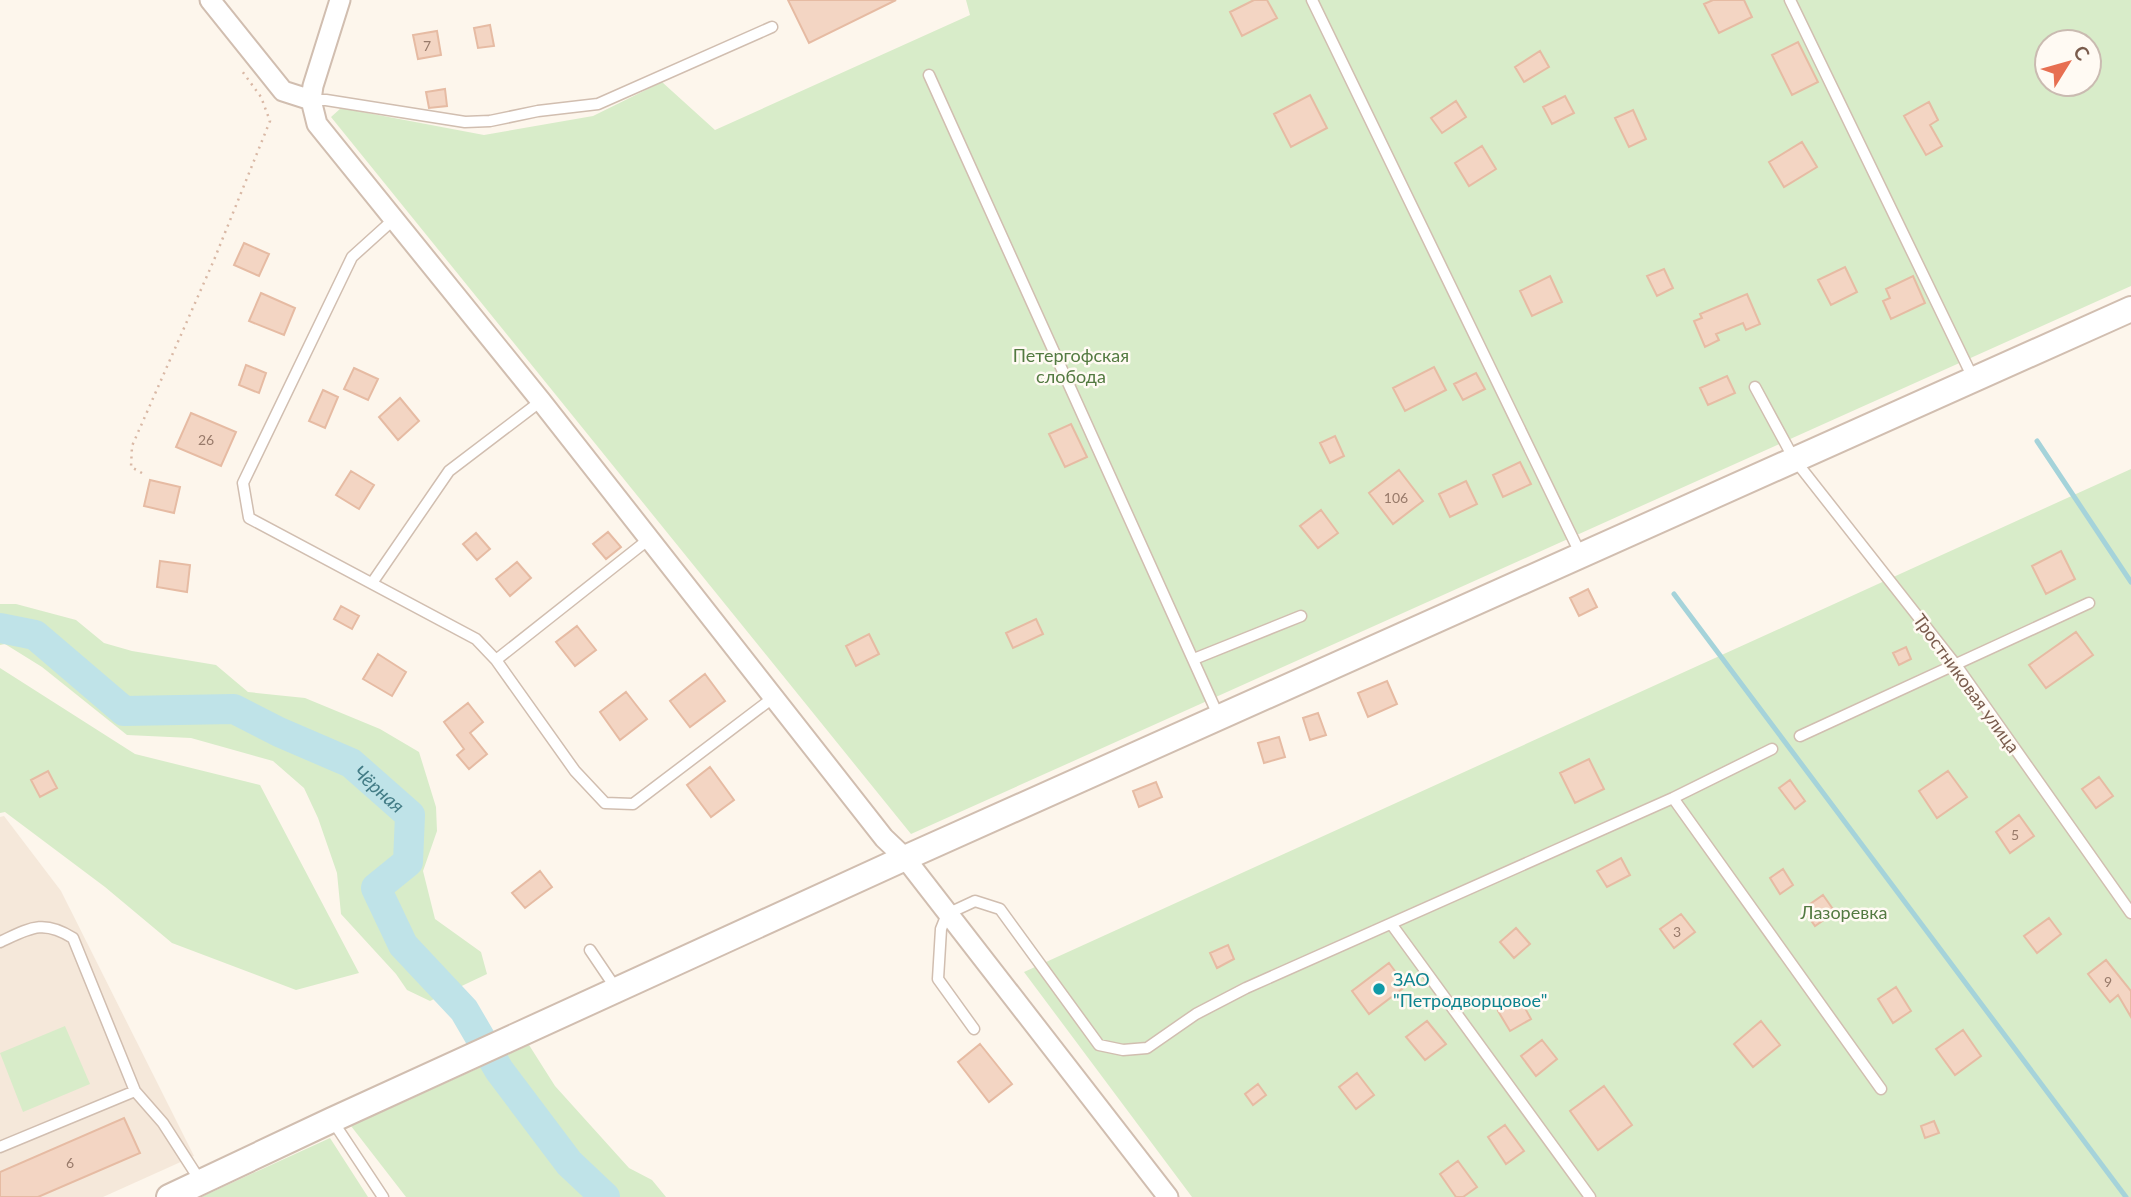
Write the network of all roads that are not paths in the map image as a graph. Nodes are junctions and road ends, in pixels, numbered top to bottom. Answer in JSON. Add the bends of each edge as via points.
{"nodes":[{"id":1,"x":210,"y":0,"type":"edge"},
{"id":2,"x":340,"y":0,"type":"edge"},
{"id":3,"x":1312,"y":0,"type":"edge"},
{"id":4,"x":1790,"y":0,"type":"edge"},
{"id":5,"x":772,"y":27,"type":"dead end"},
{"id":6,"x":929,"y":75,"type":"dead end"},
{"id":7,"x":311,"y":100,"type":"junction"},
{"id":8,"x":393,"y":220,"type":"junction"},
{"id":9,"x":2131,"y":309,"type":"edge"},
{"id":10,"x":1973,"y":379,"type":"junction"},
{"id":11,"x":1755,"y":387,"type":"dead end"},
{"id":12,"x":541,"y":401,"type":"junction"},
{"id":13,"x":1794,"y":459,"type":"junction"},
{"id":14,"x":649,"y":538,"type":"junction"},
{"id":15,"x":1580,"y":554,"type":"junction"},
{"id":16,"x":372,"y":583,"type":"junction"},
{"id":17,"x":2089,"y":603,"type":"dead end"},
{"id":18,"x":1301,"y":616,"type":"dead end"},
{"id":19,"x":1194,"y":659,"type":"junction"},
{"id":20,"x":496,"y":660,"type":"junction"},
{"id":21,"x":1956,"y":665,"type":"junction"},
{"id":22,"x":775,"y":697,"type":"junction"},
{"id":23,"x":1218,"y":716,"type":"junction"},
{"id":24,"x":1800,"y":736,"type":"dead end"},
{"id":25,"x":1772,"y":749,"type":"dead end"},
{"id":26,"x":1673,"y":798,"type":"junction"},
{"id":27,"x":905,"y":858,"type":"junction"},
{"id":28,"x":2131,"y":913,"type":"edge"},
{"id":29,"x":947,"y":914,"type":"junction"},
{"id":30,"x":1392,"y":925,"type":"junction"},
{"id":31,"x":0,"y":942,"type":"edge"},
{"id":32,"x":590,"y":950,"type":"dead end"},
{"id":33,"x":618,"y":990,"type":"junction"},
{"id":34,"x":974,"y":1029,"type":"dead end"},
{"id":35,"x":1881,"y":1089,"type":"dead end"},
{"id":36,"x":135,"y":1091,"type":"junction"},
{"id":37,"x":332,"y":1120,"type":"junction"},
{"id":38,"x":0,"y":1147,"type":"edge"},
{"id":39,"x":201,"y":1183,"type":"junction"},
{"id":40,"x":169,"y":1197,"type":"edge"},
{"id":41,"x":383,"y":1197,"type":"edge"},
{"id":42,"x":1168,"y":1197,"type":"edge"},
{"id":43,"x":1590,"y":1197,"type":"edge"}],
"edges":[{"from":1,"to":7,"type":"street","via":[[283,90]]},
{"from":2,"to":7,"type":"street"},
{"from":3,"to":15,"type":"lane"},
{"from":4,"to":10,"type":"lane"},
{"from":5,"to":7,"type":"lane","via":[[598,104],[465,122]]},
{"from":6,"to":19,"type":"lane"},
{"from":7,"to":8,"type":"street","via":[[317,124]]},
{"from":8,"to":12,"type":"street"},
{"from":8,"to":16,"type":"lane","via":[[352,257],[243,483],[249,518]]},
{"from":9,"to":10,"type":"street"},
{"from":10,"to":13,"type":"street"},
{"from":11,"to":13,"type":"lane","name":"Тростниковая улица"},
{"from":12,"to":14,"type":"street"},
{"from":12,"to":16,"type":"lane","via":[[449,471]]},
{"from":13,"to":15,"type":"street"},
{"from":13,"to":21,"type":"lane","name":"Тростниковая улица"},
{"from":14,"to":20,"type":"lane"},
{"from":14,"to":22,"type":"street"},
{"from":15,"to":23,"type":"street"},
{"from":16,"to":20,"type":"lane","via":[[476,639]]},
{"from":17,"to":21,"type":"lane"},
{"from":18,"to":19,"type":"lane"},
{"from":19,"to":23,"type":"lane"},
{"from":20,"to":22,"type":"lane","via":[[575,771],[605,803],[633,804]]},
{"from":21,"to":24,"type":"lane"},
{"from":21,"to":28,"type":"lane","name":"Тростниковая улица"},
{"from":22,"to":27,"type":"street","via":[[884,838]]},
{"from":23,"to":27,"type":"street"},
{"from":25,"to":26,"type":"lane"},
{"from":26,"to":30,"type":"lane"},
{"from":26,"to":35,"type":"lane"},
{"from":27,"to":29,"type":"street"},
{"from":27,"to":33,"type":"street"},
{"from":29,"to":30,"type":"lane","via":[[975,901],[1000,909],[1099,1045],[1123,1050],[1147,1048],[1196,1014],[1246,988]]},
{"from":29,"to":34,"type":"lane","via":[[941,929],[938,979]]},
{"from":29,"to":42,"type":"street"},
{"from":30,"to":43,"type":"lane"},
{"from":31,"to":36,"type":"lane","via":[[34,926],[59,929],[73,939]]},
{"from":32,"to":33,"type":"lane"},
{"from":33,"to":37,"type":"street"},
{"from":36,"to":38,"type":"lane"},
{"from":36,"to":39,"type":"lane","via":[[163,1123]]},
{"from":37,"to":39,"type":"street"},
{"from":37,"to":41,"type":"lane"},
{"from":39,"to":40,"type":"street"}]}
